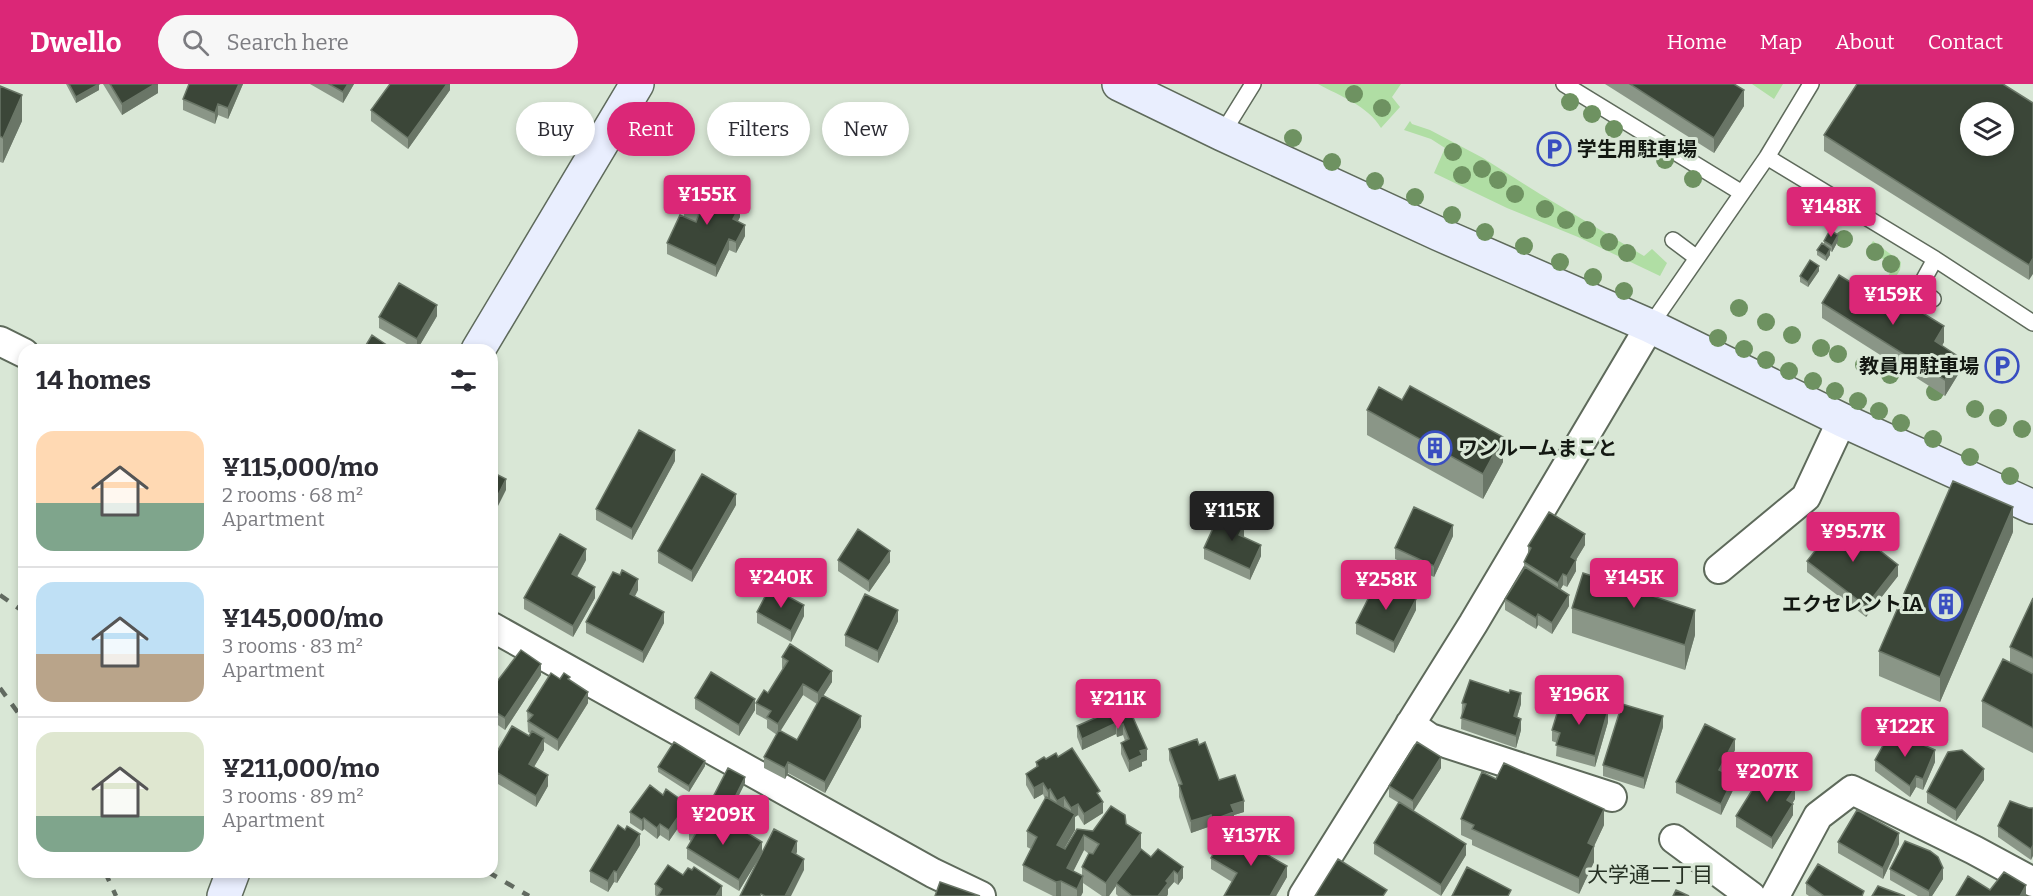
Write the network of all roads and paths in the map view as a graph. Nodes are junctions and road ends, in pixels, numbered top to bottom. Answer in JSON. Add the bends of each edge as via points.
{"nodes":[{"id":1,"x":637,"y":84,"type":"edge"},
{"id":2,"x":1119,"y":84,"type":"edge"},
{"id":3,"x":1253,"y":84,"type":"edge"},
{"id":4,"x":1564,"y":84,"type":"edge"},
{"id":5,"x":1811,"y":84,"type":"edge"},
{"id":6,"x":1222,"y":134,"type":"junction"},
{"id":7,"x":1767,"y":157,"type":"junction"},
{"id":8,"x":1742,"y":193,"type":"junction"},
{"id":9,"x":1672,"y":240,"type":"dead end"},
{"id":10,"x":1697,"y":258,"type":"junction"},
{"id":11,"x":1935,"y":260,"type":"junction"},
{"id":12,"x":1933,"y":299,"type":"dead end"},
{"id":13,"x":2033,"y":323,"type":"edge"},
{"id":14,"x":1650,"y":326,"type":"junction"},
{"id":15,"x":0,"y":341,"type":"edge"},
{"id":16,"x":482,"y":344,"type":"edge"},
{"id":17,"x":18,"y":350,"type":"edge"},
{"id":18,"x":1842,"y":420,"type":"junction"},
{"id":19,"x":2033,"y":507,"type":"edge"},
{"id":20,"x":1719,"y":569,"type":"dead end"},
{"id":21,"x":498,"y":630,"type":"edge"},
{"id":22,"x":1410,"y":724,"type":"junction"},
{"id":23,"x":1612,"y":797,"type":"dead end"},
{"id":24,"x":1674,"y":839,"type":"dead end"},
{"id":25,"x":231,"y":878,"type":"edge"},
{"id":26,"x":2033,"y":882,"type":"edge"},
{"id":27,"x":224,"y":896,"type":"edge"},
{"id":28,"x":981,"y":896,"type":"edge"},
{"id":29,"x":1303,"y":896,"type":"edge"},
{"id":30,"x":1751,"y":896,"type":"edge"},
{"id":31,"x":1775,"y":896,"type":"edge"}],
"edges":[{"from":1,"to":16,"type":"street"},
{"from":2,"to":6,"type":"street"},
{"from":3,"to":6,"type":"lane"},
{"from":4,"to":8,"type":"lane"},
{"from":5,"to":7,"type":"lane"},
{"from":6,"to":14,"type":"street"},
{"from":7,"to":8,"type":"lane"},
{"from":7,"to":11,"type":"lane"},
{"from":8,"to":10,"type":"lane"},
{"from":9,"to":10,"type":"lane"},
{"from":10,"to":14,"type":"lane"},
{"from":11,"to":12,"type":"lane","via":[[1918,290]]},
{"from":11,"to":13,"type":"lane"},
{"from":14,"to":18,"type":"street"},
{"from":14,"to":22,"type":"street"},
{"from":15,"to":17,"type":"street"},
{"from":18,"to":19,"type":"street"},
{"from":18,"to":20,"type":"street","via":[[1806,497]]},
{"from":21,"to":28,"type":"street"},
{"from":22,"to":23,"type":"street","via":[[1430,738]]},
{"from":22,"to":29,"type":"street"},
{"from":24,"to":30,"type":"street"},
{"from":25,"to":27,"type":"street"},
{"from":26,"to":31,"type":"street","via":[[1852,790],[1818,816]]}]}
